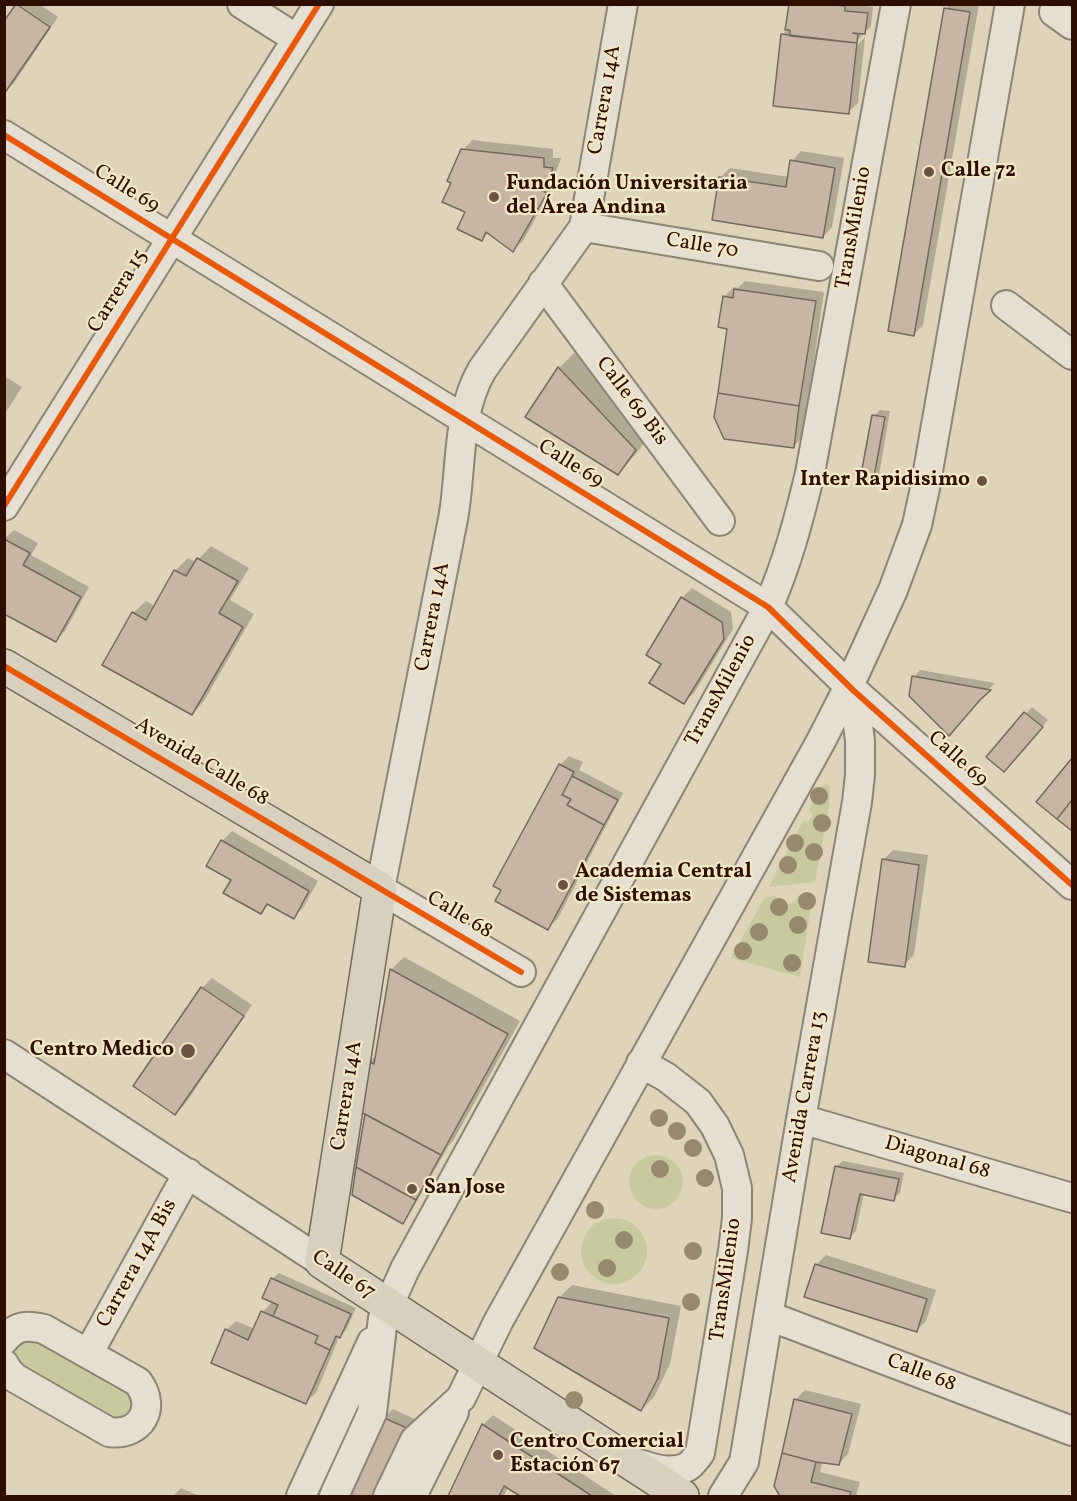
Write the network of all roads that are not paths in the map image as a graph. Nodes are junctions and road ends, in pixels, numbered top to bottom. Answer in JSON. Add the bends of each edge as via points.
{"nodes":[{"id":1,"x":242,"y":4,"type":"edge"},
{"id":2,"x":319,"y":4,"type":"edge"},
{"id":3,"x":623,"y":4,"type":"edge"},
{"id":4,"x":896,"y":4,"type":"edge"},
{"id":5,"x":1010,"y":4,"type":"edge"},
{"id":6,"x":297,"y":39,"type":"junction"},
{"id":7,"x":4,"y":135,"type":"edge"},
{"id":8,"x":584,"y":227,"type":"junction"},
{"id":9,"x":172,"y":238,"type":"junction"},
{"id":10,"x":819,"y":266,"type":"dead end"},
{"id":11,"x":543,"y":284,"type":"junction"},
{"id":12,"x":1006,"y":305,"type":"dead end"},
{"id":13,"x":1072,"y":355,"type":"edge"},
{"id":14,"x":464,"y":419,"type":"junction"},
{"id":15,"x":4,"y":506,"type":"edge"},
{"id":16,"x":720,"y":521,"type":"dead end"},
{"id":17,"x":768,"y":607,"type":"junction"},
{"id":18,"x":4,"y":666,"type":"edge"},
{"id":19,"x":852,"y":688,"type":"junction"},
{"id":20,"x":1072,"y":885,"type":"edge"},
{"id":21,"x":381,"y":889,"type":"junction"},
{"id":22,"x":521,"y":972,"type":"dead end"},
{"id":23,"x":4,"y":1054,"type":"edge"},
{"id":24,"x":641,"y":1063,"type":"junction"},
{"id":25,"x":801,"y":1119,"type":"junction"},
{"id":26,"x":188,"y":1173,"type":"junction"},
{"id":27,"x":1072,"y":1198,"type":"edge"},
{"id":28,"x":322,"y":1262,"type":"junction"},
{"id":29,"x":385,"y":1312,"type":"junction"},
{"id":30,"x":769,"y":1316,"type":"junction"},
{"id":31,"x":4,"y":1340,"type":"edge"},
{"id":32,"x":88,"y":1354,"type":"junction"},
{"id":33,"x":478,"y":1363,"type":"junction"},
{"id":34,"x":4,"y":1364,"type":"edge"},
{"id":35,"x":460,"y":1398,"type":"junction"},
{"id":36,"x":1072,"y":1431,"type":"edge"},
{"id":37,"x":627,"y":1461,"type":"junction"},
{"id":38,"x":301,"y":1497,"type":"edge"},
{"id":39,"x":334,"y":1497,"type":"edge"},
{"id":40,"x":388,"y":1497,"type":"edge"},
{"id":41,"x":412,"y":1497,"type":"edge"},
{"id":42,"x":682,"y":1497,"type":"edge"},
{"id":43,"x":723,"y":1497,"type":"edge"}],
"edges":[{"from":1,"to":6,"type":"street"},
{"from":2,"to":6,"type":"street","name":"Carrera 15"},
{"from":3,"to":8,"type":"street","name":"Carrera 14A"},
{"from":4,"to":17,"type":"street","name":"TransMilenio","via":[[810,473],[794,535]]},
{"from":5,"to":19,"type":"street","via":[[917,525]]},
{"from":6,"to":9,"type":"street","name":"Carrera 15"},
{"from":7,"to":9,"type":"street","name":"Calle 69"},
{"from":8,"to":10,"type":"street","name":"Calle 70"},
{"from":8,"to":11,"type":"street","name":"Carrera 14A"},
{"from":9,"to":14,"type":"street","name":"Calle 69"},
{"from":9,"to":15,"type":"street","name":"Carrera 15"},
{"from":11,"to":14,"type":"street","name":"Carrera 14A","via":[[482,370]]},
{"from":11,"to":16,"type":"street","name":"Calle 69 Bis"},
{"from":12,"to":13,"type":"street"},
{"from":14,"to":17,"type":"street","name":"Calle 69"},
{"from":14,"to":21,"type":"street","name":"Carrera 14A","via":[[457,498]]},
{"from":17,"to":19,"type":"street","name":"Calle 69"},
{"from":17,"to":29,"type":"street","name":"TransMilenio","via":[[414,1251]]},
{"from":18,"to":21,"type":"main road","name":"Avenida Calle 68"},
{"from":19,"to":20,"type":"street","name":"Calle 69"},
{"from":19,"to":24,"type":"street"},
{"from":19,"to":25,"type":"street","name":"Avenida Carrera 13","via":[[860,741],[857,802]]},
{"from":21,"to":22,"type":"street","name":"Calle 68"},
{"from":21,"to":28,"type":"main road","name":"Carrera 14A"},
{"from":23,"to":26,"type":"street","name":"Calle 67"},
{"from":24,"to":33,"type":"street"},
{"from":24,"to":37,"type":"street","name":"TransMilenio","via":[[699,1102],[715,1126],[729,1155],[737,1188],[737,1218],[700,1454],[689,1466],[676,1471]]},
{"from":25,"to":27,"type":"street","name":"Diagonal 68"},
{"from":25,"to":30,"type":"street","name":"Avenida Carrera 13"},
{"from":26,"to":28,"type":"street","name":"Calle 67"},
{"from":26,"to":32,"type":"street","name":"Carrera 14A Bis"},
{"from":28,"to":29,"type":"main road","name":"Calle 67"},
{"from":29,"to":33,"type":"main road","name":"Calle 67"},
{"from":29,"to":38,"type":"street","name":"TransMilenio"},
{"from":29,"to":39,"type":"street","name":"TransMilenio","via":[[372,1413]]},
{"from":30,"to":36,"type":"street","name":"Calle 68"},
{"from":30,"to":43,"type":"street","name":"Avenida Carrera 13","via":[[744,1462]]},
{"from":31,"to":32,"type":"street","name":"Carrera 14A Bis","via":[[11,1332],[32,1326]]},
{"from":32,"to":34,"type":"street","name":"Carrera 14A Bis","via":[[138,1382],[144,1390],[146,1410],[136,1427],[109,1432],[15,1378]]},
{"from":33,"to":35,"type":"street"},
{"from":33,"to":37,"type":"main road","name":"Calle 67"},
{"from":35,"to":40,"type":"street","via":[[415,1440]]},
{"from":35,"to":41,"type":"street"},
{"from":37,"to":42,"type":"main road","name":"Calle 67"}]}
